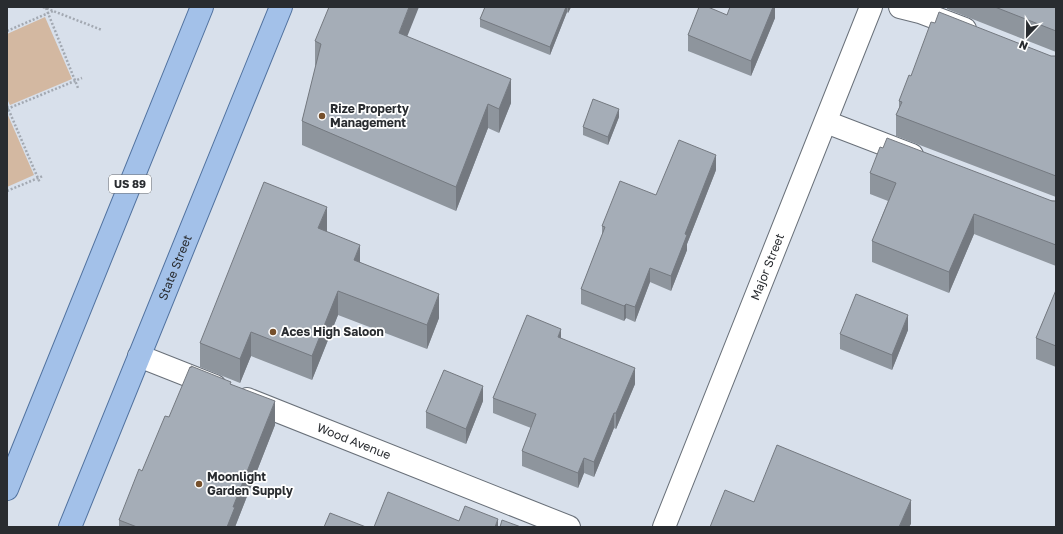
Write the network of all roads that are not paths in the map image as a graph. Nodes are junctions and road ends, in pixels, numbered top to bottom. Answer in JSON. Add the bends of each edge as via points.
{"nodes":[{"id":1,"x":202,"y":7,"type":"edge"},
{"id":2,"x":280,"y":7,"type":"edge"},
{"id":3,"x":871,"y":7,"type":"edge"},
{"id":4,"x":900,"y":7,"type":"edge"},
{"id":5,"x":984,"y":37,"type":"edge"},
{"id":6,"x":826,"y":122,"type":"junction"},
{"id":7,"x":933,"y":163,"type":"edge"},
{"id":8,"x":139,"y":356,"type":"junction"},
{"id":9,"x":7,"y":489,"type":"edge"},
{"id":10,"x":70,"y":527,"type":"edge"},
{"id":11,"x":569,"y":527,"type":"edge"},
{"id":12,"x":664,"y":527,"type":"edge"}],
"edges":[{"from":1,"to":9,"type":"main road","number":"US 89"},
{"from":2,"to":8,"type":"main road","name":"State Street"},
{"from":3,"to":6,"type":"street","name":"Major Street"},
{"from":4,"to":5,"type":"street","via":[[920,12]]},
{"from":6,"to":7,"type":"street"},
{"from":6,"to":12,"type":"street","name":"Major Street"},
{"from":8,"to":10,"type":"main road","name":"State Street"},
{"from":8,"to":11,"type":"street","name":"Wood Avenue"}]}
